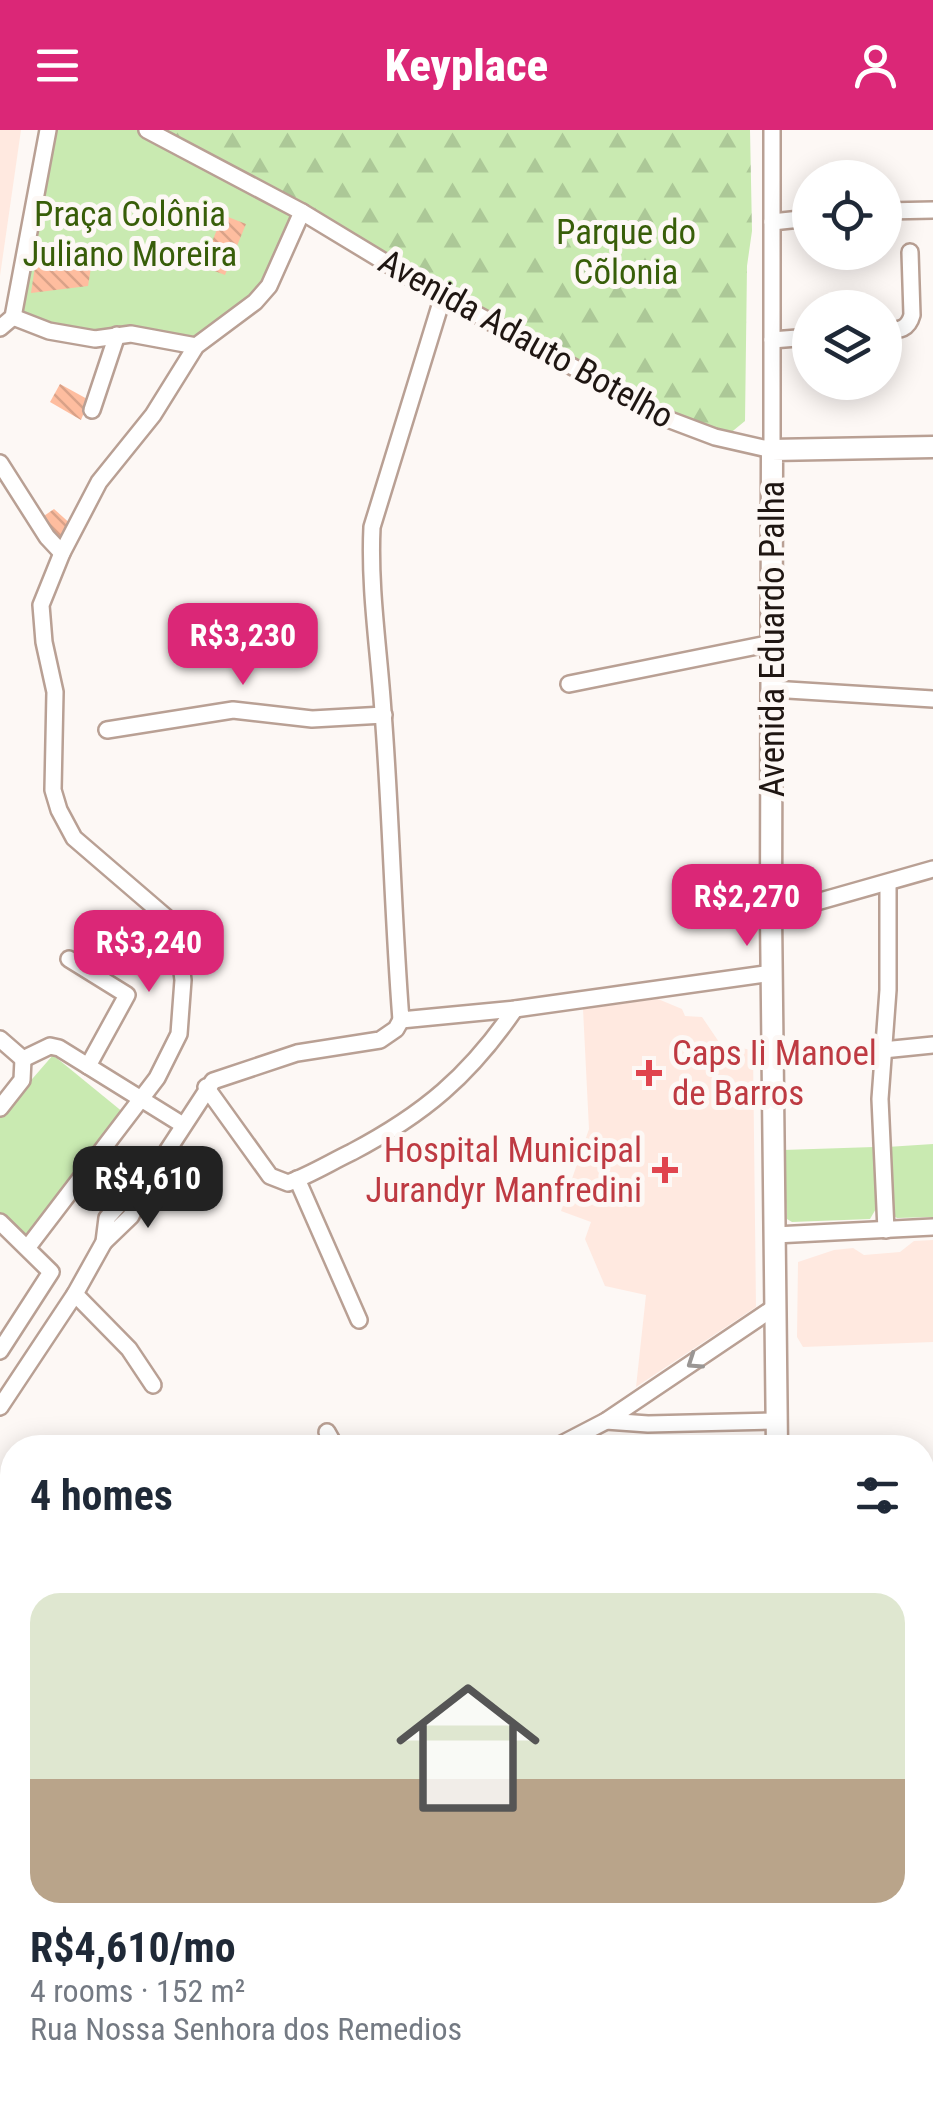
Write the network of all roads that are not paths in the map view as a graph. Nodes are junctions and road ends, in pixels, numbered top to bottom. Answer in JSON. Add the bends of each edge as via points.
{"nodes":[{"id":1,"x":48,"y":130,"type":"edge"},
{"id":2,"x":146,"y":130,"type":"edge"},
{"id":3,"x":772,"y":130,"type":"edge"},
{"id":4,"x":933,"y":210,"type":"edge"},
{"id":5,"x":902,"y":211,"type":"edge"},
{"id":6,"x":302,"y":212,"type":"junction"},
{"id":7,"x":792,"y":220,"type":"edge"},
{"id":8,"x":772,"y":222,"type":"junction"},
{"id":9,"x":910,"y":252,"type":"dead end"},
{"id":10,"x":443,"y":296,"type":"junction"},
{"id":11,"x":6,"y":322,"type":"edge"},
{"id":12,"x":902,"y":329,"type":"edge"},
{"id":13,"x":116,"y":334,"type":"junction"},
{"id":14,"x":792,"y":338,"type":"edge"},
{"id":15,"x":772,"y":340,"type":"junction"},
{"id":16,"x":196,"y":346,"type":"junction"},
{"id":17,"x":92,"y":410,"type":"dead end"},
{"id":18,"x":933,"y":447,"type":"edge"},
{"id":19,"x":772,"y":450,"type":"junction"},
{"id":20,"x":0,"y":463,"type":"edge"},
{"id":21,"x":62,"y":553,"type":"junction"},
{"id":22,"x":772,"y":643,"type":"junction"},
{"id":23,"x":570,"y":684,"type":"dead end"},
{"id":24,"x":772,"y":689,"type":"junction"},
{"id":25,"x":933,"y":699,"type":"edge"},
{"id":26,"x":384,"y":715,"type":"junction"},
{"id":27,"x":106,"y":730,"type":"dead end"},
{"id":28,"x":933,"y":870,"type":"edge"},
{"id":29,"x":888,"y":883,"type":"junction"},
{"id":30,"x":771,"y":915,"type":"junction"},
{"id":31,"x":69,"y":959,"type":"dead end"},
{"id":32,"x":772,"y":973,"type":"junction"},
{"id":33,"x":515,"y":1009,"type":"junction"},
{"id":34,"x":400,"y":1020,"type":"junction"},
{"id":35,"x":0,"y":1040,"type":"edge"},
{"id":36,"x":933,"y":1045,"type":"edge"},
{"id":37,"x":883,"y":1050,"type":"junction"},
{"id":38,"x":22,"y":1059,"type":"junction"},
{"id":39,"x":88,"y":1066,"type":"junction"},
{"id":40,"x":206,"y":1087,"type":"junction"},
{"id":41,"x":143,"y":1100,"type":"junction"},
{"id":42,"x":0,"y":1108,"type":"edge"},
{"id":43,"x":183,"y":1124,"type":"junction"},
{"id":44,"x":297,"y":1179,"type":"junction"},
{"id":45,"x":0,"y":1222,"type":"edge"},
{"id":46,"x":933,"y":1227,"type":"edge"},
{"id":47,"x":886,"y":1230,"type":"junction"},
{"id":48,"x":775,"y":1235,"type":"junction"},
{"id":49,"x":28,"y":1246,"type":"junction"},
{"id":50,"x":76,"y":1294,"type":"junction"},
{"id":51,"x":775,"y":1308,"type":"junction"},
{"id":52,"x":359,"y":1320,"type":"dead end"},
{"id":53,"x":0,"y":1350,"type":"edge"},
{"id":54,"x":153,"y":1386,"type":"dead end"},
{"id":55,"x":0,"y":1407,"type":"edge"},
{"id":56,"x":606,"y":1421,"type":"junction"},
{"id":57,"x":777,"y":1421,"type":"junction"},
{"id":58,"x":326,"y":1432,"type":"dead end"},
{"id":59,"x":328,"y":1435,"type":"edge"},
{"id":60,"x":579,"y":1435,"type":"edge"},
{"id":61,"x":777,"y":1435,"type":"edge"}],
"edges":[{"from":1,"to":11,"type":"street"},
{"from":2,"to":6,"type":"street","name":"Avenida Adauto Botelho"},
{"from":3,"to":8,"type":"street","name":"Avenida Eduardo Palha"},
{"from":4,"to":5,"type":"street"},
{"from":6,"to":10,"type":"street","name":"Avenida Adauto Botelho"},
{"from":6,"to":16,"type":"street","via":[[269,286]]},
{"from":7,"to":8,"type":"street"},
{"from":8,"to":15,"type":"street","name":"Avenida Eduardo Palha"},
{"from":9,"to":12,"type":"street","via":[[912,315]]},
{"from":10,"to":19,"type":"street","name":"Avenida Adauto Botelho","via":[[670,420]]},
{"from":10,"to":26,"type":"street","via":[[372,528]]},
{"from":11,"to":13,"type":"street","via":[[94,339]]},
{"from":13,"to":16,"type":"street"},
{"from":13,"to":17,"type":"street"},
{"from":14,"to":15,"type":"street"},
{"from":15,"to":19,"type":"street","name":"Avenida Eduardo Palha"},
{"from":16,"to":21,"type":"street","via":[[153,416],[99,482]]},
{"from":18,"to":19,"type":"street","name":"Avenida Adauto Botelho"},
{"from":19,"to":22,"type":"street","name":"Avenida Eduardo Palha"},
{"from":20,"to":21,"type":"street"},
{"from":21,"to":41,"type":"street","via":[[41,619],[55,692],[58,810],[74,838],[158,908],[179,948],[178,1034]]},
{"from":22,"to":23,"type":"street"},
{"from":22,"to":24,"type":"street","name":"Avenida Eduardo Palha"},
{"from":24,"to":25,"type":"street"},
{"from":24,"to":30,"type":"street","name":"Avenida Eduardo Palha"},
{"from":26,"to":27,"type":"street","via":[[312,719],[232,710]]},
{"from":26,"to":34,"type":"street"},
{"from":28,"to":29,"type":"street"},
{"from":29,"to":30,"type":"street"},
{"from":29,"to":37,"type":"street"},
{"from":30,"to":32,"type":"street","name":"Avenida Eduardo Palha"},
{"from":31,"to":39,"type":"street","via":[[127,995]]},
{"from":32,"to":33,"type":"street"},
{"from":32,"to":48,"type":"street","name":"Avenida Eduardo Palha"},
{"from":33,"to":34,"type":"street"},
{"from":33,"to":44,"type":"street","via":[[446,1092]]},
{"from":34,"to":40,"type":"street","via":[[380,1040],[261,1062]]},
{"from":35,"to":38,"type":"street"},
{"from":36,"to":37,"type":"street"},
{"from":37,"to":47,"type":"street"},
{"from":38,"to":39,"type":"street","via":[[54,1046]]},
{"from":38,"to":42,"type":"street","via":[[22,1080]]},
{"from":39,"to":41,"type":"street"},
{"from":40,"to":43,"type":"street"},
{"from":40,"to":44,"type":"street","via":[[270,1176]]},
{"from":41,"to":43,"type":"street"},
{"from":41,"to":49,"type":"street"},
{"from":43,"to":50,"type":"street","via":[[144,1184],[108,1218],[104,1242]]},
{"from":44,"to":52,"type":"street"},
{"from":45,"to":49,"type":"street"},
{"from":46,"to":47,"type":"street"},
{"from":47,"to":48,"type":"street"},
{"from":48,"to":51,"type":"street","name":"Avenida Eduardo Palha"},
{"from":49,"to":53,"type":"street","via":[[51,1272]]},
{"from":50,"to":54,"type":"street"},
{"from":50,"to":55,"type":"street"},
{"from":51,"to":56,"type":"street","one_way":true},
{"from":51,"to":57,"type":"street","name":"Avenida Eduardo Palha"},
{"from":56,"to":57,"type":"street"},
{"from":56,"to":60,"type":"street"},
{"from":57,"to":61,"type":"street","name":"Avenida Eduardo Palha"},
{"from":58,"to":59,"type":"street"}]}
